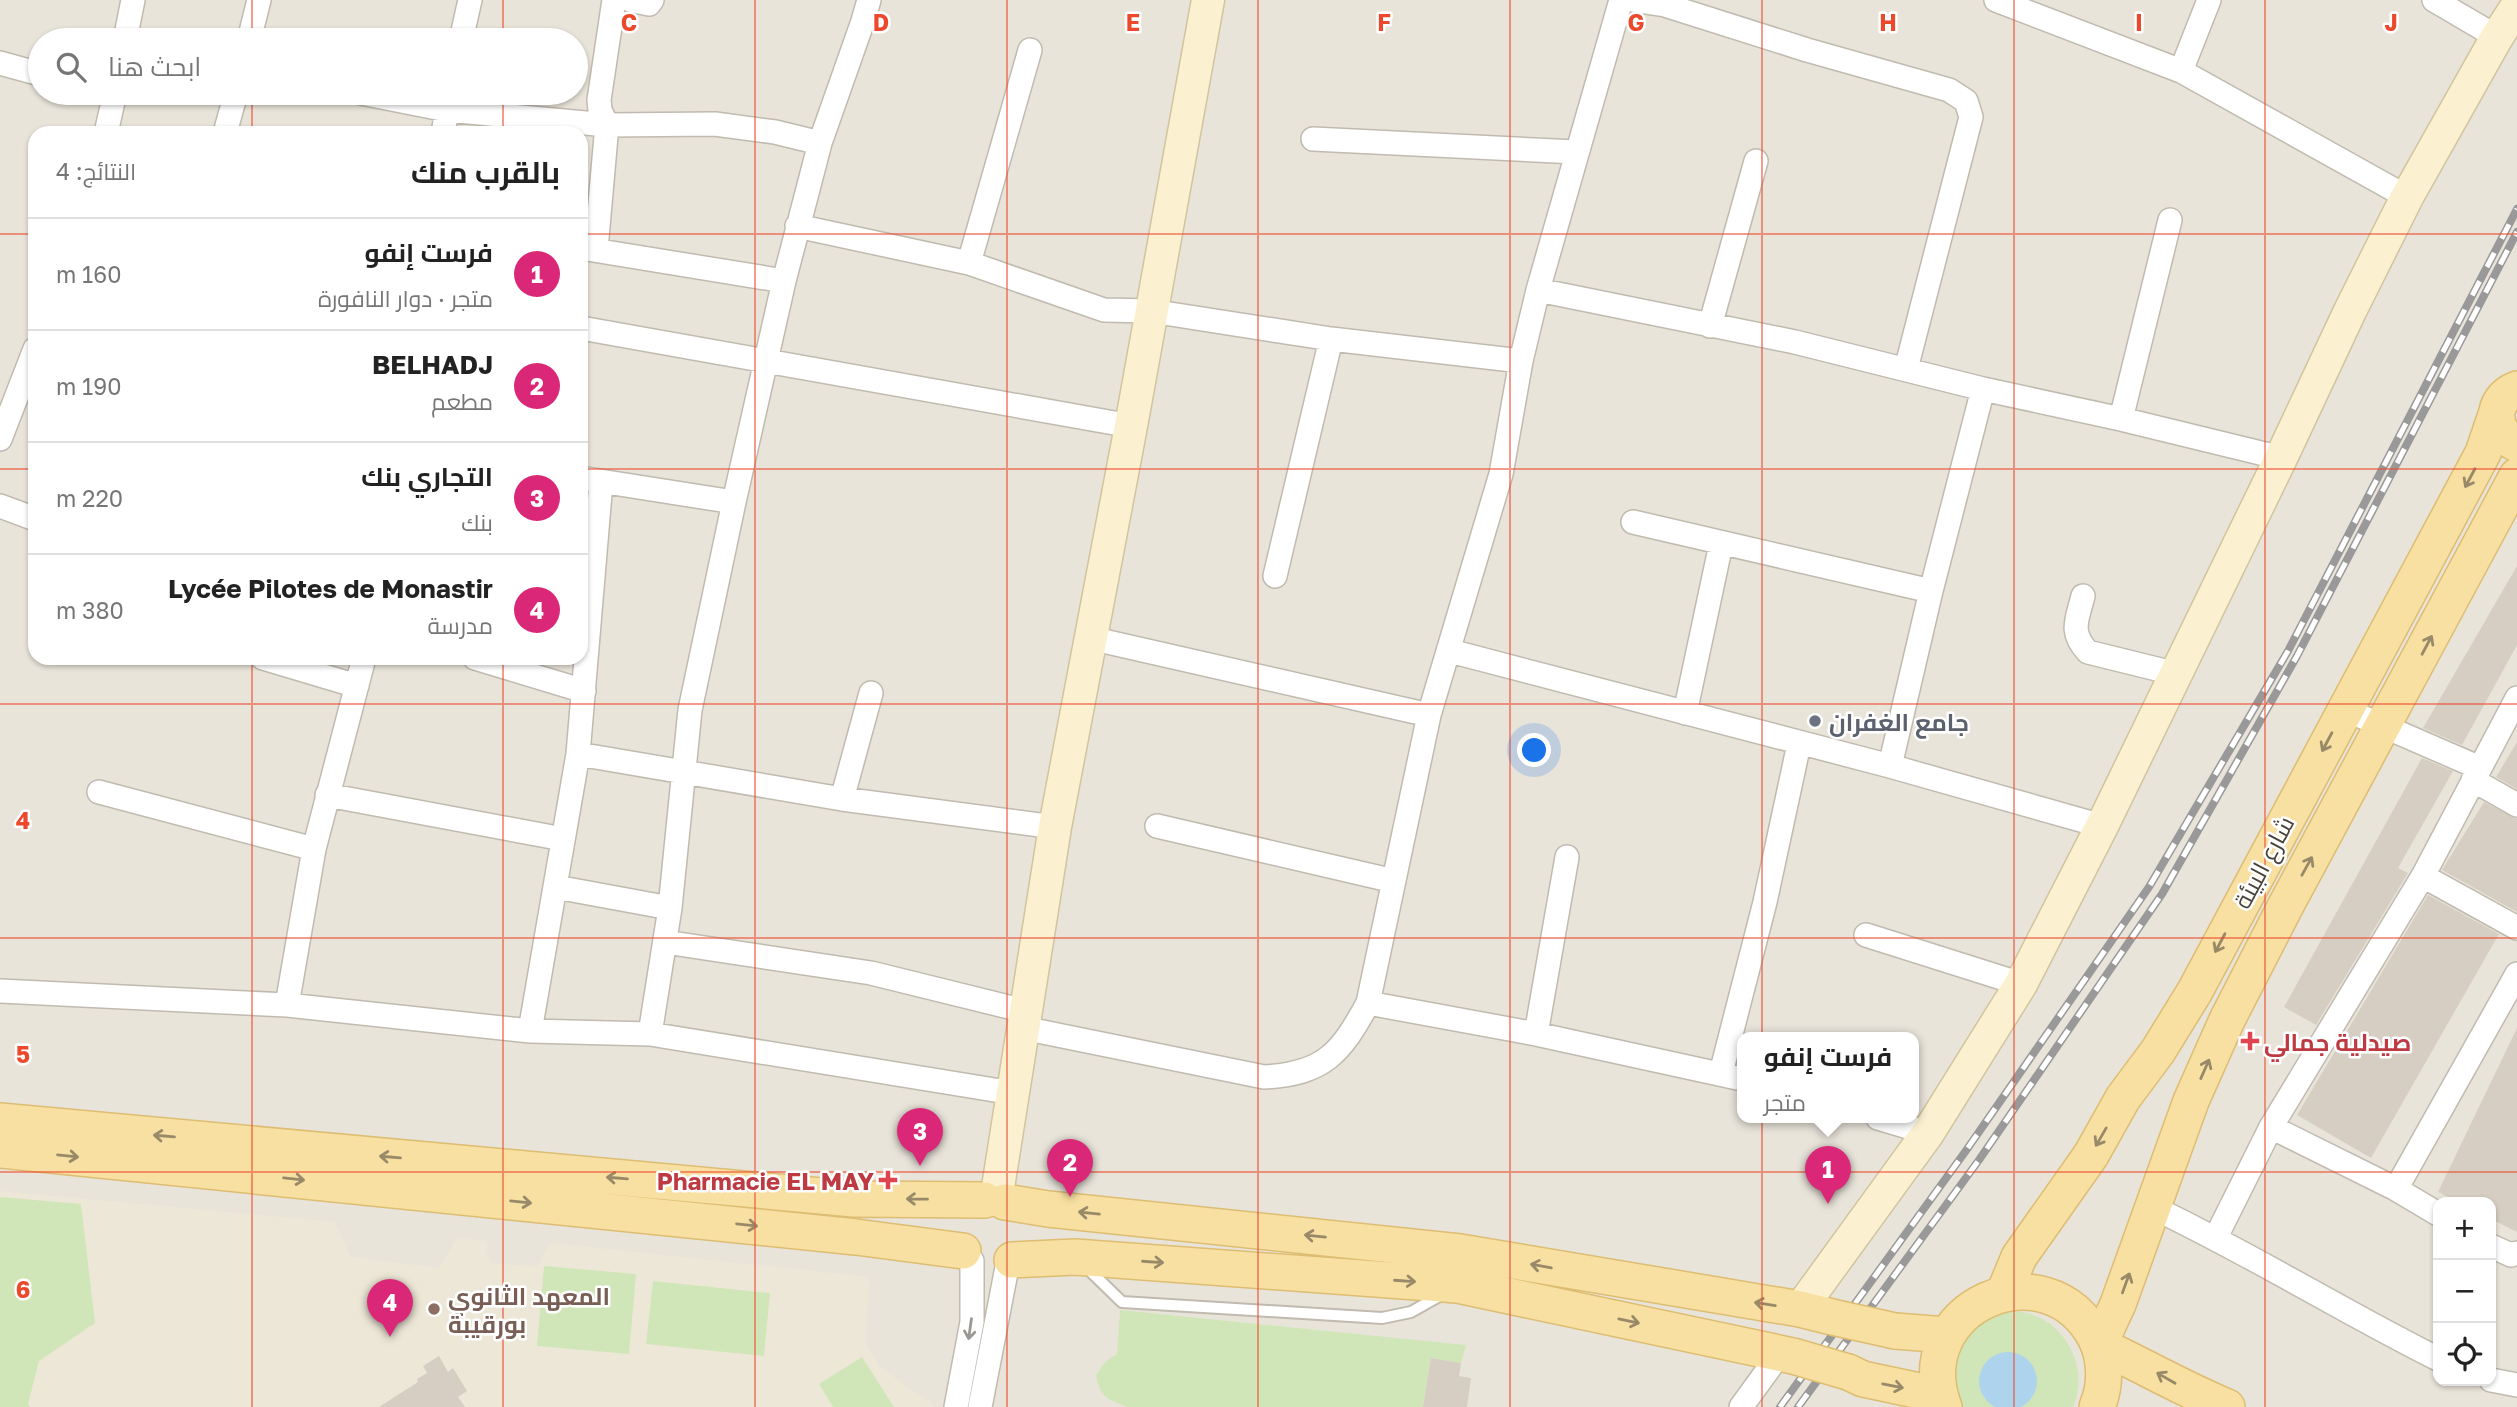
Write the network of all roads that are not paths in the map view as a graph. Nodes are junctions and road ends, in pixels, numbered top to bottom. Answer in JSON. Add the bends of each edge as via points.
{"nodes":[{"id":1,"x":133,"y":0,"type":"edge"},
{"id":2,"x":259,"y":0,"type":"edge"},
{"id":3,"x":470,"y":0,"type":"edge"},
{"id":4,"x":614,"y":0,"type":"edge"},
{"id":5,"x":630,"y":0,"type":"edge"},
{"id":6,"x":652,"y":0,"type":"edge"},
{"id":7,"x":869,"y":0,"type":"edge"},
{"id":8,"x":1208,"y":0,"type":"edge"},
{"id":9,"x":1621,"y":0,"type":"edge"},
{"id":10,"x":1632,"y":0,"type":"edge"},
{"id":11,"x":1996,"y":0,"type":"edge"},
{"id":12,"x":2209,"y":0,"type":"edge"},
{"id":13,"x":2434,"y":0,"type":"edge"},
{"id":14,"x":2517,"y":6,"type":"edge"},
{"id":15,"x":127,"y":28,"type":"edge"},
{"id":16,"x":252,"y":28,"type":"edge"},
{"id":17,"x":464,"y":28,"type":"edge"},
{"id":18,"x":2497,"y":37,"type":"junction"},
{"id":19,"x":1030,"y":50,"type":"dead end"},
{"id":20,"x":0,"y":63,"type":"edge"},
{"id":21,"x":28,"y":71,"type":"edge"},
{"id":22,"x":2181,"y":71,"type":"junction"},
{"id":23,"x":110,"y":105,"type":"edge"},
{"id":24,"x":233,"y":105,"type":"edge"},
{"id":25,"x":447,"y":105,"type":"edge"},
{"id":26,"x":474,"y":105,"type":"edge"},
{"id":27,"x":607,"y":125,"type":"junction"},
{"id":28,"x":107,"y":126,"type":"edge"},
{"id":29,"x":227,"y":126,"type":"edge"},
{"id":30,"x":444,"y":126,"type":"edge"},
{"id":31,"x":1313,"y":139,"type":"dead end"},
{"id":32,"x":820,"y":143,"type":"junction"},
{"id":33,"x":1576,"y":152,"type":"junction"},
{"id":34,"x":1756,"y":161,"type":"dead end"},
{"id":35,"x":2407,"y":197,"type":"junction"},
{"id":36,"x":2170,"y":220,"type":"dead end"},
{"id":37,"x":797,"y":226,"type":"junction"},
{"id":38,"x":588,"y":249,"type":"edge"},
{"id":39,"x":969,"y":263,"type":"junction"},
{"id":40,"x":784,"y":281,"type":"junction"},
{"id":41,"x":1538,"y":290,"type":"junction"},
{"id":42,"x":1152,"y":312,"type":"junction"},
{"id":43,"x":1710,"y":326,"type":"junction"},
{"id":44,"x":588,"y":329,"type":"edge"},
{"id":45,"x":1331,"y":339,"type":"junction"},
{"id":46,"x":1521,"y":361,"type":"junction"},
{"id":47,"x":767,"y":362,"type":"junction"},
{"id":48,"x":28,"y":366,"type":"edge"},
{"id":49,"x":1906,"y":369,"type":"junction"},
{"id":50,"x":1983,"y":389,"type":"junction"},
{"id":51,"x":2508,"y":395,"type":"edge"},
{"id":52,"x":2121,"y":419,"type":"junction"},
{"id":53,"x":1131,"y":426,"type":"junction"},
{"id":54,"x":1,"y":433,"type":"edge"},
{"id":55,"x":2517,"y":444,"type":"edge"},
{"id":56,"x":2281,"y":458,"type":"junction"},
{"id":57,"x":2517,"y":476,"type":"edge"},
{"id":58,"x":591,"y":480,"type":"edge"},
{"id":59,"x":734,"y":502,"type":"junction"},
{"id":60,"x":0,"y":506,"type":"edge"},
{"id":61,"x":28,"y":516,"type":"edge"},
{"id":62,"x":1633,"y":522,"type":"dead end"},
{"id":63,"x":1721,"y":544,"type":"junction"},
{"id":64,"x":588,"y":570,"type":"edge"},
{"id":65,"x":1275,"y":576,"type":"dead end"},
{"id":66,"x":1931,"y":591,"type":"junction"},
{"id":67,"x":2082,"y":596,"type":"dead end"},
{"id":68,"x":1090,"y":638,"type":"junction"},
{"id":69,"x":1450,"y":650,"type":"junction"},
{"id":70,"x":2371,"y":661,"type":"junction"},
{"id":71,"x":286,"y":665,"type":"edge"},
{"id":72,"x":362,"y":665,"type":"edge"},
{"id":73,"x":498,"y":665,"type":"edge"},
{"id":74,"x":585,"y":665,"type":"edge"},
{"id":75,"x":2176,"y":674,"type":"junction"},
{"id":76,"x":2408,"y":681,"type":"junction"},
{"id":77,"x":357,"y":686,"type":"junction"},
{"id":78,"x":584,"y":691,"type":"junction"},
{"id":79,"x":871,"y":693,"type":"dead end"},
{"id":80,"x":2517,"y":698,"type":"edge"},
{"id":81,"x":2344,"y":709,"type":"junction"},
{"id":82,"x":1685,"y":713,"type":"junction"},
{"id":83,"x":1429,"y":715,"type":"junction"},
{"id":84,"x":2384,"y":727,"type":"junction"},
{"id":85,"x":1799,"y":744,"type":"junction"},
{"id":86,"x":578,"y":754,"type":"junction"},
{"id":87,"x":1890,"y":766,"type":"junction"},
{"id":88,"x":685,"y":771,"type":"junction"},
{"id":89,"x":2476,"y":774,"type":"junction"},
{"id":90,"x":99,"y":792,"type":"dead end"},
{"id":91,"x":327,"y":795,"type":"junction"},
{"id":92,"x":842,"y":799,"type":"junction"},
{"id":93,"x":2517,"y":805,"type":"edge"},
{"id":94,"x":1157,"y":826,"type":"dead end"},
{"id":95,"x":2102,"y":826,"type":"junction"},
{"id":96,"x":1055,"y":827,"type":"junction"},
{"id":97,"x":563,"y":839,"type":"junction"},
{"id":98,"x":314,"y":849,"type":"junction"},
{"id":99,"x":1567,"y":857,"type":"dead end"},
{"id":100,"x":2423,"y":876,"type":"junction"},
{"id":101,"x":1394,"y":881,"type":"junction"},
{"id":102,"x":556,"y":887,"type":"junction"},
{"id":103,"x":670,"y":908,"type":"junction"},
{"id":104,"x":2517,"y":928,"type":"edge"},
{"id":105,"x":1866,"y":935,"type":"dead end"},
{"id":106,"x":665,"y":942,"type":"junction"},
{"id":107,"x":2517,"y":974,"type":"edge"},
{"id":108,"x":2021,"y":984,"type":"junction"},
{"id":109,"x":0,"y":991,"type":"edge"},
{"id":110,"x":1368,"y":1003,"type":"junction"},
{"id":111,"x":287,"y":1005,"type":"junction"},
{"id":112,"x":1024,"y":1020,"type":"junction"},
{"id":113,"x":530,"y":1031,"type":"junction"},
{"id":114,"x":1740,"y":1032,"type":"edge"},
{"id":115,"x":650,"y":1034,"type":"junction"},
{"id":116,"x":1536,"y":1034,"type":"junction"},
{"id":117,"x":1737,"y":1050,"type":"edge"},
{"id":118,"x":1732,"y":1076,"type":"edge"},
{"id":119,"x":1013,"y":1093,"type":"junction"},
{"id":120,"x":0,"y":1121,"type":"edge"},
{"id":121,"x":1895,"y":1123,"type":"edge"},
{"id":122,"x":2272,"y":1127,"type":"junction"},
{"id":123,"x":1928,"y":1133,"type":"junction"},
{"id":124,"x":0,"y":1150,"type":"edge"},
{"id":125,"x":2396,"y":1189,"type":"junction"},
{"id":126,"x":995,"y":1200,"type":"junction"},
{"id":127,"x":2154,"y":1208,"type":"junction"},
{"id":128,"x":2433,"y":1211,"type":"edge"},
{"id":129,"x":2216,"y":1237,"type":"junction"},
{"id":130,"x":2496,"y":1248,"type":"edge"},
{"id":131,"x":2517,"y":1253,"type":"edge"},
{"id":132,"x":968,"y":1256,"type":"junction"},
{"id":133,"x":1010,"y":1261,"type":"junction"},
{"id":134,"x":2004,"y":1293,"type":"junction"},
{"id":135,"x":1816,"y":1313,"type":"junction"},
{"id":136,"x":1947,"y":1335,"type":"junction"},
{"id":137,"x":2099,"y":1345,"type":"junction"},
{"id":138,"x":1787,"y":1354,"type":"junction"},
{"id":139,"x":2433,"y":1356,"type":"edge"},
{"id":140,"x":2496,"y":1381,"type":"edge"},
{"id":141,"x":2517,"y":1385,"type":"edge"},
{"id":142,"x":1941,"y":1401,"type":"edge"},
{"id":143,"x":956,"y":1407,"type":"edge"},
{"id":144,"x":980,"y":1407,"type":"edge"},
{"id":145,"x":1741,"y":1407,"type":"edge"},
{"id":146,"x":2097,"y":1407,"type":"edge"},
{"id":147,"x":2227,"y":1407,"type":"edge"}],
"edges":[{"from":1,"to":15,"type":"street"},
{"from":2,"to":16,"type":"street"},
{"from":3,"to":17,"type":"street"},
{"from":4,"to":27,"type":"street","via":[[599,100]]},
{"from":5,"to":6,"type":"street","via":[[649,4]]},
{"from":7,"to":32,"type":"street"},
{"from":8,"to":42,"type":"street"},
{"from":9,"to":33,"type":"street"},
{"from":10,"to":49,"type":"street","via":[[1665,5],[1949,90],[1966,101],[1971,117]]},
{"from":11,"to":22,"type":"street"},
{"from":12,"to":22,"type":"street"},
{"from":13,"to":18,"type":"street"},
{"from":14,"to":18,"type":"street"},
{"from":18,"to":35,"type":"street"},
{"from":19,"to":39,"type":"street"},
{"from":20,"to":21,"type":"street"},
{"from":22,"to":35,"type":"street"},
{"from":23,"to":28,"type":"street"},
{"from":24,"to":29,"type":"street"},
{"from":25,"to":30,"type":"street"},
{"from":26,"to":27,"type":"street"},
{"from":27,"to":32,"type":"street","via":[[715,124]]},
{"from":27,"to":38,"type":"street"},
{"from":31,"to":33,"type":"street"},
{"from":32,"to":37,"type":"street"},
{"from":33,"to":41,"type":"street"},
{"from":34,"to":43,"type":"street"},
{"from":35,"to":56,"type":"street"},
{"from":36,"to":52,"type":"street"},
{"from":37,"to":39,"type":"street"},
{"from":37,"to":40,"type":"street"},
{"from":38,"to":40,"type":"street"},
{"from":39,"to":42,"type":"street","via":[[1104,310]]},
{"from":40,"to":47,"type":"street"},
{"from":41,"to":43,"type":"street"},
{"from":41,"to":46,"type":"street"},
{"from":42,"to":45,"type":"street"},
{"from":42,"to":53,"type":"street"},
{"from":43,"to":49,"type":"street"},
{"from":44,"to":47,"type":"street"},
{"from":45,"to":46,"type":"street"},
{"from":45,"to":65,"type":"street"},
{"from":46,"to":69,"type":"street","via":[[1501,474]]},
{"from":47,"to":53,"type":"street"},
{"from":47,"to":59,"type":"street"},
{"from":48,"to":54,"type":"street"},
{"from":49,"to":50,"type":"street"},
{"from":50,"to":52,"type":"street"},
{"from":50,"to":66,"type":"street"},
{"from":51,"to":55,"type":"main road","via":[[2501,433]]},
{"from":51,"to":70,"type":"main road","name":"شارع البيئة","one_way":true,"via":[[2483,453]]},
{"from":52,"to":56,"type":"street"},
{"from":53,"to":68,"type":"street"},
{"from":56,"to":75,"type":"street"},
{"from":76,"to":57,"type":"main road","name":"شارع البيئة","one_way":true},
{"from":58,"to":59,"type":"street"},
{"from":58,"to":64,"type":"street"},
{"from":59,"to":88,"type":"street","via":[[690,710]]},
{"from":60,"to":61,"type":"street"},
{"from":62,"to":63,"type":"street"},
{"from":63,"to":66,"type":"street"},
{"from":63,"to":82,"type":"street"},
{"from":66,"to":87,"type":"street"},
{"from":67,"to":75,"type":"street","via":[[2074,630],[2088,652]]},
{"from":68,"to":83,"type":"street"},
{"from":68,"to":96,"type":"street"},
{"from":69,"to":82,"type":"street"},
{"from":69,"to":83,"type":"street"},
{"from":70,"to":76,"type":"main road"},
{"from":70,"to":81,"type":"main road","name":"شارع البيئة"},
{"from":71,"to":77,"type":"street"},
{"from":72,"to":77,"type":"street"},
{"from":73,"to":78,"type":"street"},
{"from":74,"to":78,"type":"street"},
{"from":75,"to":95,"type":"street"},
{"from":76,"to":84,"type":"main road","name":"شارع البيئة"},
{"from":77,"to":91,"type":"street"},
{"from":78,"to":86,"type":"street"},
{"from":79,"to":92,"type":"street"},
{"from":80,"to":89,"type":"street"},
{"from":81,"to":84,"type":"street"},
{"from":81,"to":134,"type":"main road","name":"شارع البيئة","one_way":true,"via":[[2195,991],[2123,1098],[2091,1155],[2019,1257]]},
{"from":82,"to":85,"type":"street"},
{"from":83,"to":101,"type":"street"},
{"from":84,"to":89,"type":"street"},
{"from":127,"to":84,"type":"main road","name":"شارع البيئة","one_way":true,"via":[[2191,1101],[2227,1020]]},
{"from":85,"to":87,"type":"street"},
{"from":85,"to":114,"type":"street"},
{"from":86,"to":88,"type":"street"},
{"from":86,"to":97,"type":"street"},
{"from":87,"to":95,"type":"street"},
{"from":88,"to":92,"type":"street"},
{"from":88,"to":103,"type":"street"},
{"from":89,"to":93,"type":"street"},
{"from":89,"to":100,"type":"street"},
{"from":90,"to":98,"type":"street"},
{"from":91,"to":97,"type":"street"},
{"from":91,"to":98,"type":"street"},
{"from":92,"to":96,"type":"street"},
{"from":94,"to":101,"type":"street"},
{"from":95,"to":108,"type":"street"},
{"from":96,"to":112,"type":"street"},
{"from":97,"to":102,"type":"street"},
{"from":98,"to":111,"type":"street"},
{"from":99,"to":116,"type":"street"},
{"from":100,"to":104,"type":"street"},
{"from":100,"to":122,"type":"street"},
{"from":101,"to":110,"type":"street"},
{"from":102,"to":103,"type":"street"},
{"from":102,"to":113,"type":"street"},
{"from":103,"to":106,"type":"street"},
{"from":105,"to":108,"type":"street"},
{"from":106,"to":112,"type":"street","via":[[871,973]]},
{"from":106,"to":115,"type":"street"},
{"from":107,"to":125,"type":"street"},
{"from":108,"to":123,"type":"street"},
{"from":109,"to":111,"type":"street"},
{"from":110,"to":112,"type":"street","via":[[1351,1035],[1332,1055],[1311,1069],[1264,1077]]},
{"from":110,"to":116,"type":"street"},
{"from":111,"to":113,"type":"street"},
{"from":112,"to":119,"type":"street"},
{"from":113,"to":115,"type":"street"},
{"from":115,"to":119,"type":"street"},
{"from":116,"to":118,"type":"street"},
{"from":117,"to":118,"type":"street"},
{"from":119,"to":126,"type":"street"},
{"from":126,"to":120,"type":"main road","one_way":true,"via":[[854,1199]]},
{"from":121,"to":123,"type":"street"},
{"from":122,"to":125,"type":"street"},
{"from":122,"to":129,"type":"street"},
{"from":123,"to":135,"type":"street"},
{"from":124,"to":132,"type":"main road","one_way":true,"via":[[856,1237]]},
{"from":125,"to":128,"type":"street"},
{"from":126,"to":132,"type":"main road","via":[[967,1211],[961,1220],[959,1241]]},
{"from":126,"to":133,"type":"main road","via":[[1020,1215],[1025,1224],[1024,1244]]},
{"from":135,"to":126,"type":"main road","one_way":true,"via":[[1461,1252]]},
{"from":127,"to":129,"type":"street"},
{"from":137,"to":127,"type":"main road","name":"شارع البيئة","one_way":true},
{"from":129,"to":139,"type":"street"},
{"from":130,"to":131,"type":"street"},
{"from":132,"to":133,"type":"main road","via":[[990,1267]]},
{"from":132,"to":143,"type":"street","one_way":true,"via":[[972,1322]]},
{"from":133,"to":138,"type":"main road","one_way":true,"via":[[1075,1256],[1457,1285]]},
{"from":133,"to":144,"type":"street"},
{"from":134,"to":136,"type":"main road","via":[[1981,1301],[1962,1315]]},
{"from":134,"to":137,"type":"main road","via":[[2037,1293],[2067,1306],[2085,1322]]},
{"from":135,"to":136,"type":"main road","bridge":true,"via":[[1895,1331]]},
{"from":136,"to":142,"type":"main road","via":[[1937,1364]]},
{"from":137,"to":146,"type":"main road","via":[[2104,1381]]},
{"from":147,"to":137,"type":"main road","one_way":true},
{"from":138,"to":142,"type":"main road","one_way":true,"bridge":true},
{"from":138,"to":145,"type":"street"},
{"from":140,"to":141,"type":"street"}]}
